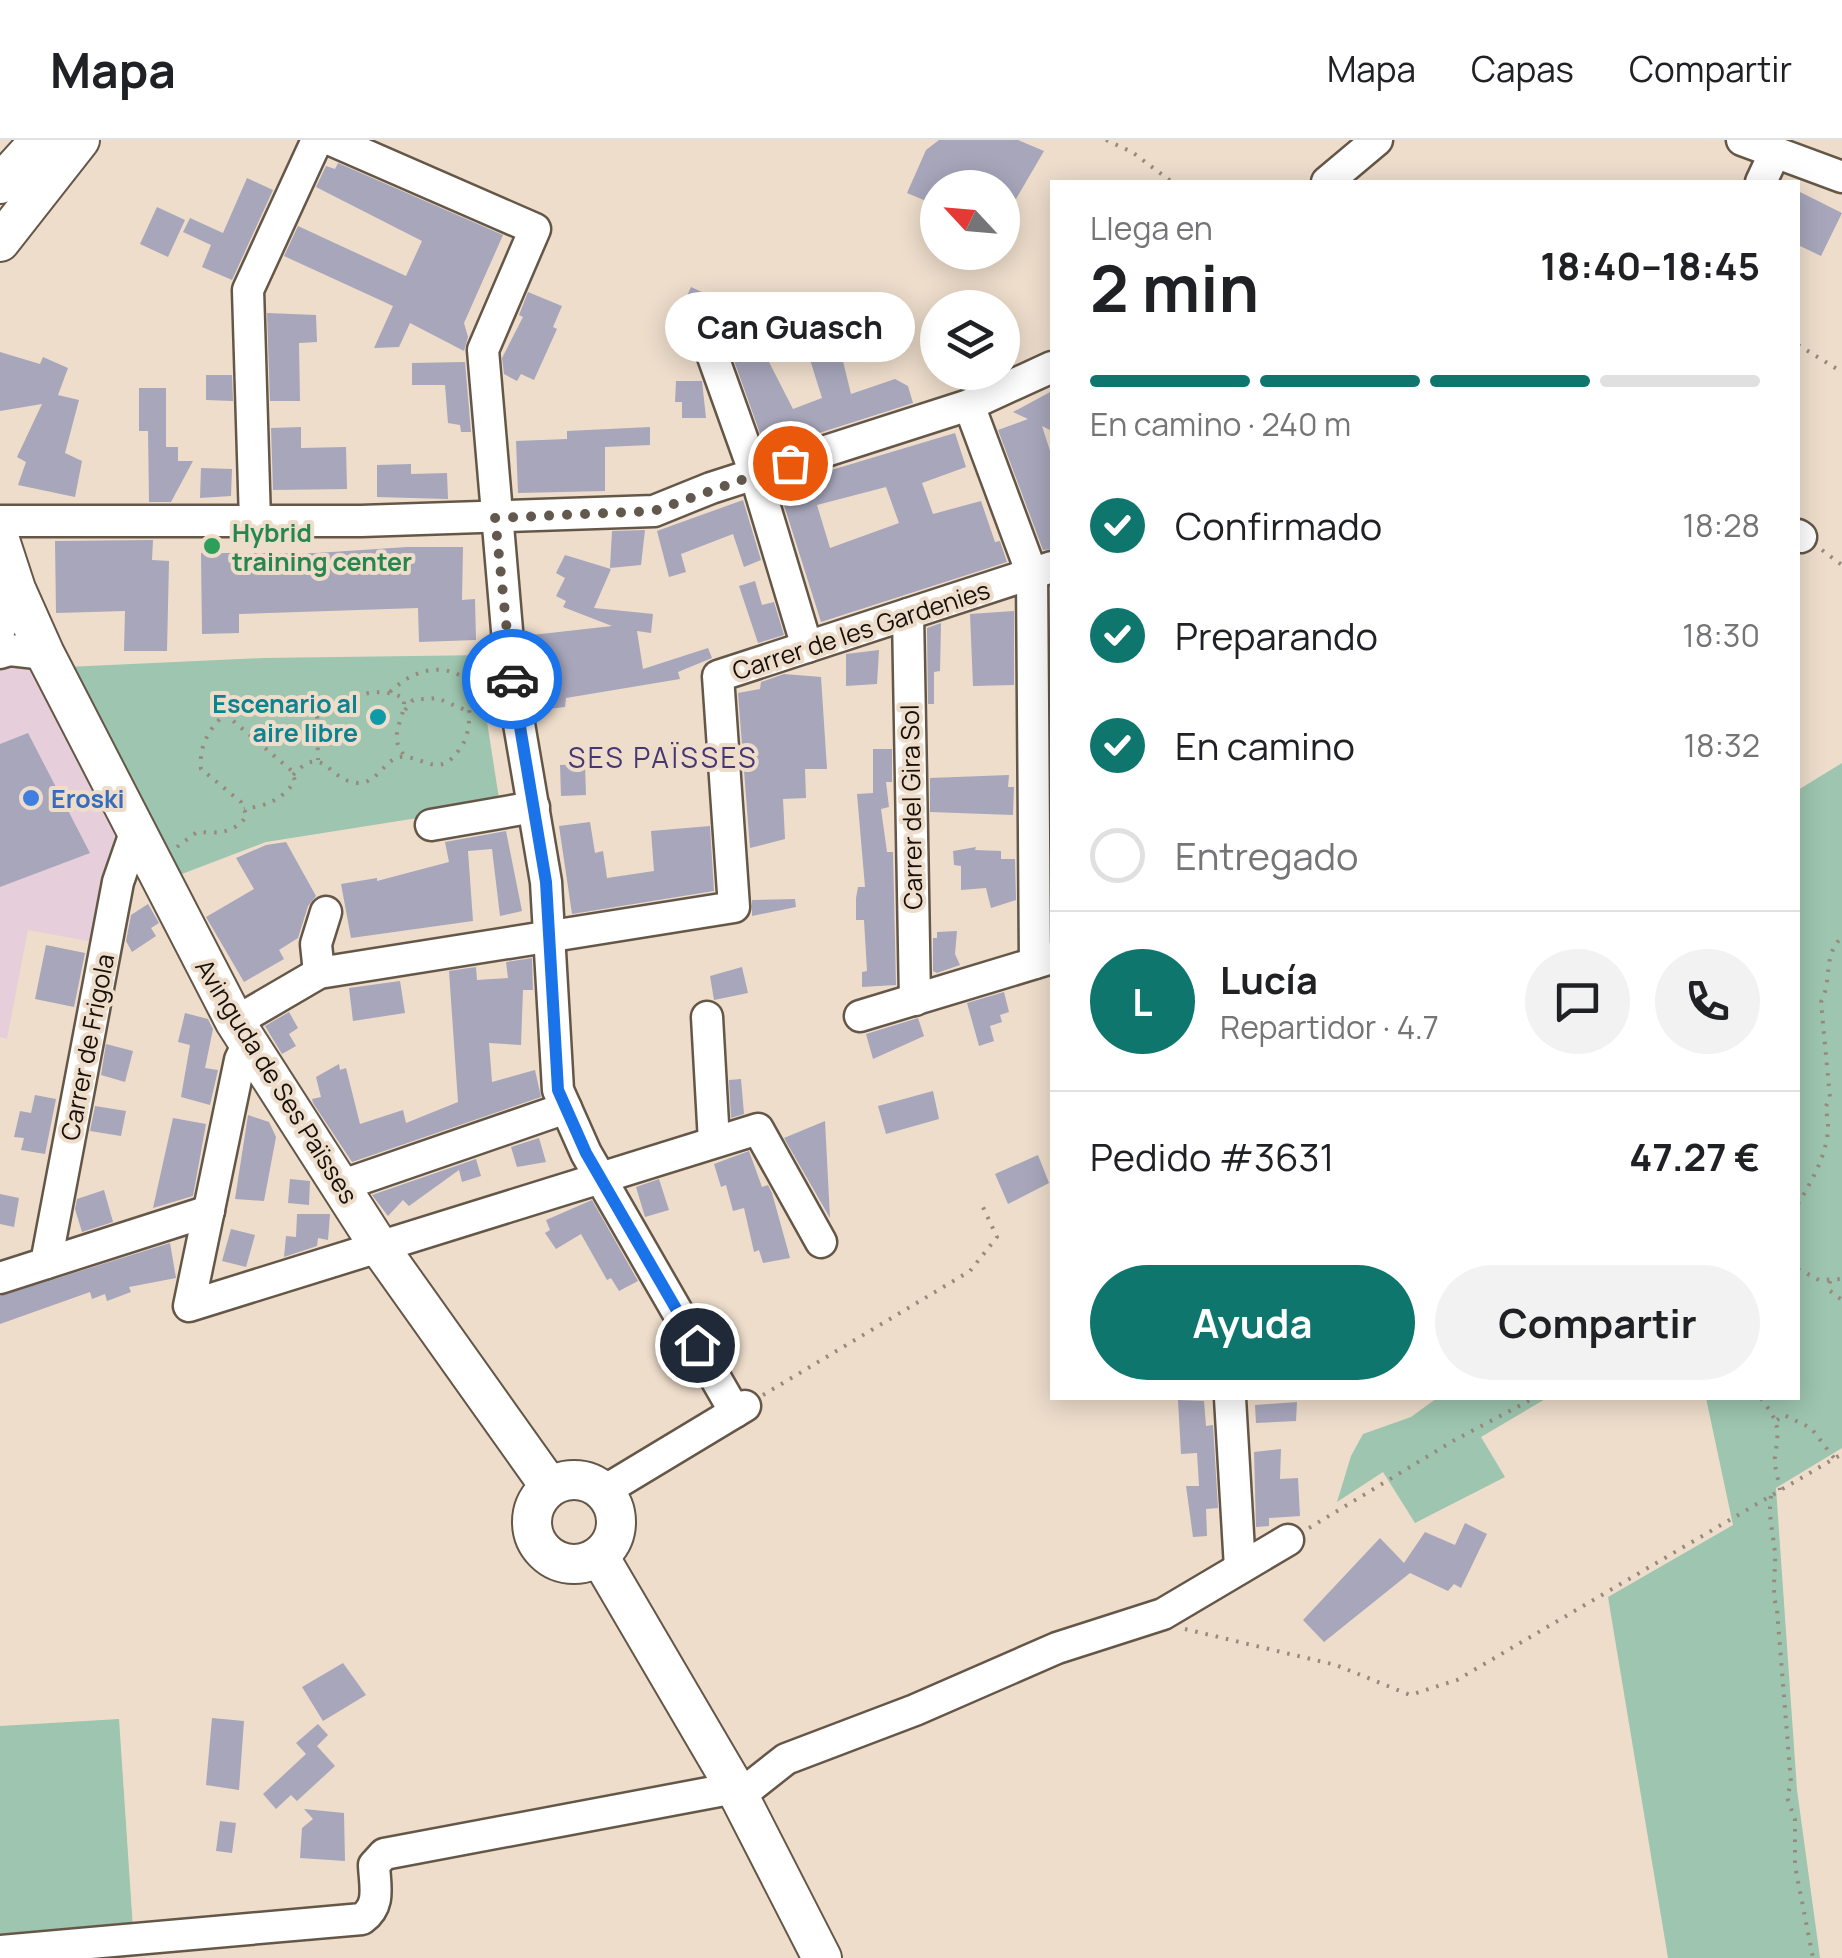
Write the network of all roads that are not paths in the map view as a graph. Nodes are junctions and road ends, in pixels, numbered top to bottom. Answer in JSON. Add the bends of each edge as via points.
{"nodes":[{"id":1,"x":40,"y":140,"type":"edge"},
{"id":2,"x":80,"y":140,"type":"edge"},
{"id":3,"x":317,"y":140,"type":"edge"},
{"id":4,"x":331,"y":140,"type":"edge"},
{"id":5,"x":1377,"y":140,"type":"edge"},
{"id":6,"x":1742,"y":140,"type":"edge"},
{"id":7,"x":1775,"y":152,"type":"junction"},
{"id":8,"x":1842,"y":177,"type":"edge"},
{"id":9,"x":1329,"y":180,"type":"edge"},
{"id":10,"x":1761,"y":180,"type":"edge"},
{"id":11,"x":0,"y":184,"type":"edge"},
{"id":12,"x":0,"y":242,"type":"edge"},
{"id":13,"x":730,"y":314,"type":"dead end"},
{"id":14,"x":1050,"y":368,"type":"edge"},
{"id":15,"x":969,"y":405,"type":"junction"},
{"id":16,"x":755,"y":474,"type":"junction"},
{"id":17,"x":495,"y":518,"type":"junction"},
{"id":18,"x":0,"y":521,"type":"edge"},
{"id":19,"x":255,"y":521,"type":"junction"},
{"id":20,"x":0,"y":540,"type":"edge"},
{"id":21,"x":1042,"y":571,"type":"edge"},
{"id":22,"x":16,"y":588,"type":"junction"},
{"id":23,"x":908,"y":614,"type":"junction"},
{"id":24,"x":0,"y":629,"type":"edge"},
{"id":25,"x":808,"y":647,"type":"junction"},
{"id":26,"x":0,"y":654,"type":"edge"},
{"id":27,"x":46,"y":654,"type":"junction"},
{"id":28,"x":534,"y":807,"type":"junction"},
{"id":29,"x":431,"y":826,"type":"dead end"},
{"id":30,"x":135,"y":833,"type":"junction"},
{"id":31,"x":326,"y":912,"type":"dead end"},
{"id":32,"x":549,"y":936,"type":"junction"},
{"id":33,"x":1044,"y":960,"type":"edge"},
{"id":34,"x":319,"y":972,"type":"junction"},
{"id":35,"x":914,"y":1000,"type":"junction"},
{"id":36,"x":860,"y":1016,"type":"dead end"},
{"id":37,"x":707,"y":1017,"type":"dead end"},
{"id":38,"x":241,"y":1033,"type":"junction"},
{"id":39,"x":566,"y":1108,"type":"junction"},
{"id":40,"x":714,"y":1142,"type":"junction"},
{"id":41,"x":600,"y":1178,"type":"junction"},
{"id":42,"x":340,"y":1186,"type":"junction"},
{"id":43,"x":210,"y":1211,"type":"junction"},
{"id":44,"x":821,"y":1242,"type":"dead end"},
{"id":45,"x":380,"y":1248,"type":"junction"},
{"id":46,"x":46,"y":1264,"type":"junction"},
{"id":47,"x":0,"y":1278,"type":"edge"},
{"id":48,"x":1230,"y":1400,"type":"edge"},
{"id":49,"x":550,"y":1487,"type":"junction"},
{"id":50,"x":604,"y":1492,"type":"junction"},
{"id":51,"x":1288,"y":1540,"type":"road end"},
{"id":52,"x":599,"y":1556,"type":"junction"},
{"id":53,"x":1240,"y":1568,"type":"junction"},
{"id":54,"x":737,"y":1792,"type":"junction"},
{"id":55,"x":0,"y":1952,"type":"edge"},
{"id":56,"x":822,"y":1958,"type":"edge"}],
"edges":[{"from":1,"to":11,"type":"main road"},
{"from":2,"to":12,"type":"main road"},
{"from":3,"to":19,"type":"street","via":[[248,290]]},
{"from":4,"to":17,"type":"street","via":[[535,229],[482,350]]},
{"from":5,"to":9,"type":"street"},
{"from":6,"to":7,"type":"street"},
{"from":7,"to":8,"type":"street"},
{"from":7,"to":10,"type":"street"},
{"from":13,"to":16,"type":"street","via":[[712,354]]},
{"from":14,"to":15,"type":"street"},
{"from":15,"to":16,"type":"street"},
{"from":15,"to":21,"type":"street"},
{"from":16,"to":17,"type":"street","via":[[654,511]]},
{"from":16,"to":25,"type":"street"},
{"from":17,"to":19,"type":"street"},
{"from":17,"to":28,"type":"street"},
{"from":18,"to":19,"type":"street"},
{"from":20,"to":22,"type":"main road","name":"Avinguda de Ses Païsses"},
{"from":21,"to":23,"type":"street","name":"Carrer de les Gardenies"},
{"from":21,"to":33,"type":"street"},
{"from":22,"to":24,"type":"street"},
{"from":22,"to":27,"type":"main road","name":"Avinguda de Ses Païsses"},
{"from":23,"to":25,"type":"street","name":"Carrer de les Gardenies"},
{"from":23,"to":35,"type":"street","name":"Carrer del Gira Sol"},
{"from":25,"to":32,"type":"street","name":"Carrer de les Gardenies","via":[[718,676],[734,907]]},
{"from":26,"to":27,"type":"street"},
{"from":27,"to":30,"type":"main road","name":"Avinguda de Ses Païsses"},
{"from":28,"to":29,"type":"street"},
{"from":28,"to":32,"type":"street"},
{"from":30,"to":38,"type":"main road","name":"Avinguda de Ses Païsses"},
{"from":30,"to":46,"type":"street","name":"Carrer de Frigola","via":[[118,882]]},
{"from":31,"to":34,"type":"street","via":[[316,944]]},
{"from":32,"to":34,"type":"street"},
{"from":32,"to":39,"type":"street","via":[[558,1090]]},
{"from":33,"to":35,"type":"street"},
{"from":34,"to":38,"type":"street"},
{"from":35,"to":36,"type":"street"},
{"from":37,"to":40,"type":"street"},
{"from":38,"to":42,"type":"main road","name":"Avinguda de Ses Païsses"},
{"from":38,"to":43,"type":"street"},
{"from":39,"to":41,"type":"street"},
{"from":39,"to":42,"type":"street"},
{"from":40,"to":41,"type":"street"},
{"from":40,"to":44,"type":"street","via":[[758,1129]]},
{"from":41,"to":45,"type":"street"},
{"from":41,"to":50,"type":"street","via":[[740,1409]]},
{"from":42,"to":45,"type":"main road","name":"Avinguda de Ses Païsses"},
{"from":43,"to":45,"type":"street","via":[[189,1306]]},
{"from":43,"to":46,"type":"street"},
{"from":45,"to":49,"type":"main road","name":"Avinguda de Ses Païsses"},
{"from":46,"to":47,"type":"street"},
{"from":48,"to":53,"type":"street"},
{"from":49,"to":50,"type":"main road","via":[[578,1480]]},
{"from":49,"to":52,"type":"main road","via":[[533,1511],[536,1540],[571,1564]]},
{"from":50,"to":52,"type":"main road","via":[[615,1532]]},
{"from":51,"to":53,"type":"street"},
{"from":52,"to":54,"type":"main road"},
{"from":53,"to":54,"type":"street","via":[[1163,1614],[1057,1648],[786,1760]]},
{"from":54,"to":55,"type":"street","via":[[384,1854],[374,1865],[373,1911],[362,1919]]},
{"from":54,"to":56,"type":"main road"}]}
